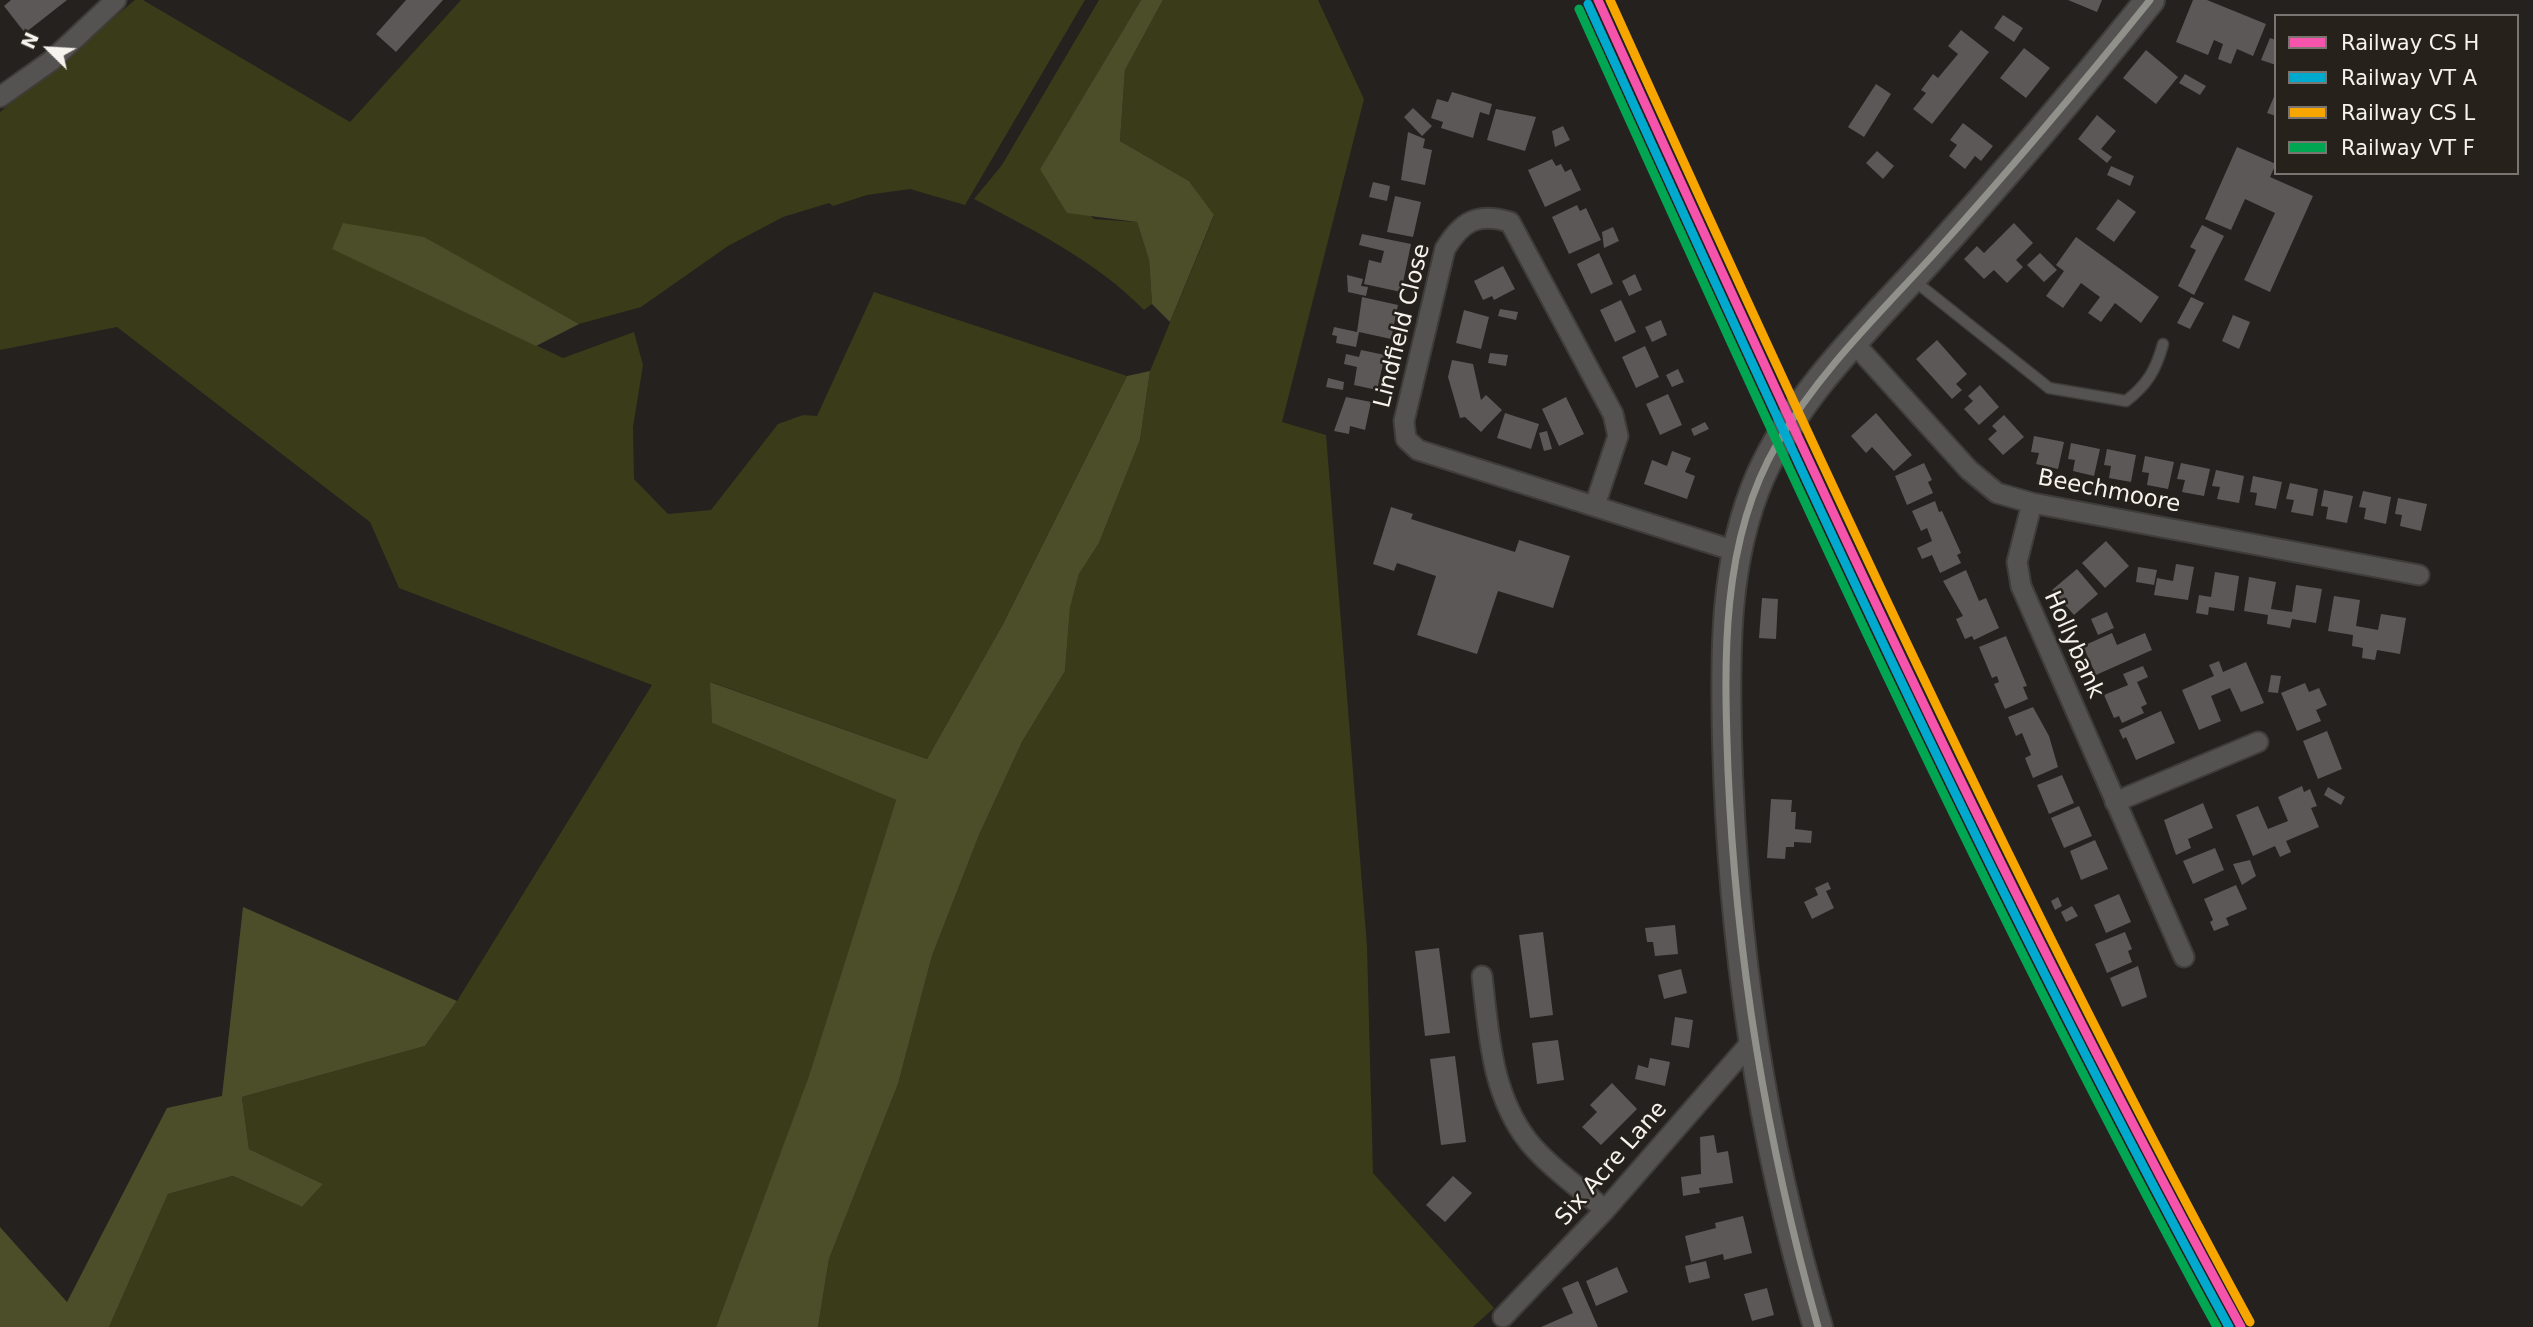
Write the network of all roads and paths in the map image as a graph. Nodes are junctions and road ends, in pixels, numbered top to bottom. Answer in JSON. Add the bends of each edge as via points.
{"nodes":[{"id":1,"x":116,"y":0,"type":"edge"},
{"id":2,"x":2150,"y":0,"type":"edge"},
{"id":3,"x":0,"y":97,"type":"edge"},
{"id":4,"x":1912,"y":279,"type":"junction"},
{"id":5,"x":1853,"y":342,"type":"junction"},
{"id":6,"x":2164,"y":344,"type":"dead end"},
{"id":7,"x":2032,"y":503,"type":"junction"},
{"id":8,"x":1595,"y":505,"type":"junction"},
{"id":9,"x":1735,"y":551,"type":"junction"},
{"id":10,"x":2419,"y":575,"type":"dead end"},
{"id":11,"x":2258,"y":742,"type":"dead end"},
{"id":12,"x":2115,"y":802,"type":"junction"},
{"id":13,"x":2183,"y":957,"type":"dead end"},
{"id":14,"x":1482,"y":976,"type":"dead end"},
{"id":15,"x":1754,"y":1039,"type":"junction"},
{"id":16,"x":1605,"y":1210,"type":"junction"},
{"id":17,"x":1503,"y":1317,"type":"dead end"},
{"id":18,"x":1818,"y":1327,"type":"edge"}],
"edges":[{"from":1,"to":3,"type":"street","via":[[51,61]]},
{"from":2,"to":4,"type":"street","via":[[2042,133]]},
{"from":4,"to":5,"type":"street"},
{"from":4,"to":6,"type":"lane","via":[[2049,388],[2126,401],[2156,370]]},
{"from":5,"to":7,"type":"street","name":"Beechmoore","via":[[1969,470],[1997,493]]},
{"from":5,"to":9,"type":"street","via":[[1805,401],[1761,476]]},
{"from":7,"to":10,"type":"street","name":"Beechmoore"},
{"from":7,"to":12,"type":"street","name":"Hollybank","via":[[2017,562],[2021,586]]},
{"from":8,"to":8,"type":"street","name":"Lindfield Close","via":[[1418,450],[1406,439],[1404,421],[1445,249],[1456,230],[1474,217],[1510,222],[1613,414],[1618,436]]},
{"from":8,"to":9,"type":"street","name":"Lindfield Close"},
{"from":9,"to":15,"type":"street","via":[[1726,684],[1729,799]]},
{"from":11,"to":12,"type":"street"},
{"from":12,"to":13,"type":"street","name":"Hollybank"},
{"from":14,"to":16,"type":"street","via":[[1493,1072],[1509,1109],[1529,1142]]},
{"from":15,"to":16,"type":"street","name":"Six Acre Lane"},
{"from":15,"to":18,"type":"street","via":[[1770,1146]]},
{"from":16,"to":17,"type":"street","name":"Six Acre Lane"}]}
